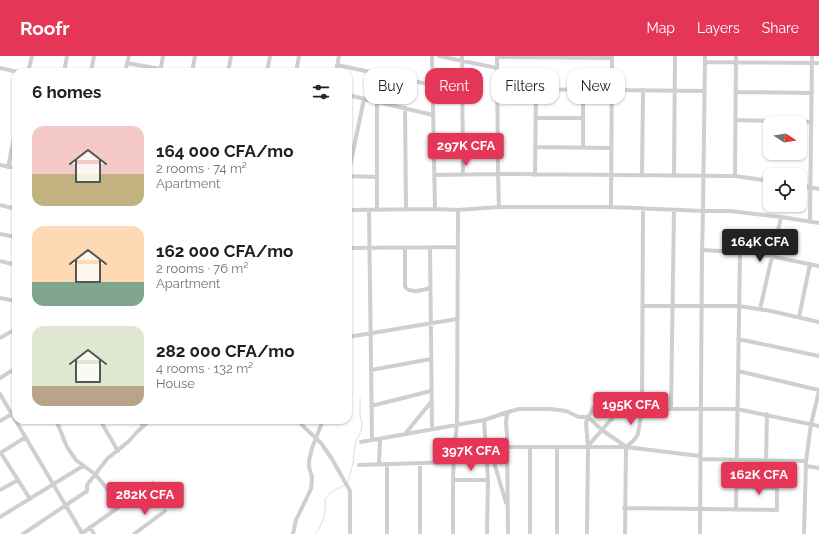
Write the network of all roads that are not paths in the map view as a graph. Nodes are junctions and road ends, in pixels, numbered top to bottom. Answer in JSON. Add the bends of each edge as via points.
{"nodes":[{"id":1,"x":32,"y":56,"type":"edge"},
{"id":2,"x":67,"y":56,"type":"edge"},
{"id":3,"x":94,"y":56,"type":"edge"},
{"id":4,"x":129,"y":56,"type":"edge"},
{"id":5,"x":163,"y":56,"type":"edge"},
{"id":6,"x":195,"y":56,"type":"edge"},
{"id":7,"x":231,"y":56,"type":"edge"},
{"id":8,"x":263,"y":56,"type":"edge"},
{"id":9,"x":300,"y":56,"type":"edge"},
{"id":10,"x":339,"y":56,"type":"edge"},
{"id":11,"x":432,"y":56,"type":"edge"},
{"id":12,"x":439,"y":56,"type":"edge"},
{"id":13,"x":497,"y":56,"type":"edge"},
{"id":14,"x":535,"y":56,"type":"edge"},
{"id":15,"x":675,"y":56,"type":"edge"},
{"id":16,"x":705,"y":56,"type":"edge"},
{"id":17,"x":736,"y":56,"type":"edge"},
{"id":18,"x":812,"y":56,"type":"edge"},
{"id":19,"x":270,"y":57,"type":"edge"},
{"id":20,"x":612,"y":57,"type":"edge"},
{"id":21,"x":461,"y":58,"type":"edge"},
{"id":22,"x":705,"y":62,"type":"junction"},
{"id":23,"x":736,"y":62,"type":"junction"},
{"id":24,"x":127,"y":63,"type":"junction"},
{"id":25,"x":812,"y":63,"type":"junction"},
{"id":26,"x":819,"y":63,"type":"edge"},
{"id":27,"x":337,"y":65,"type":"junction"},
{"id":28,"x":0,"y":68,"type":"edge"},
{"id":29,"x":29,"y":68,"type":"edge"},
{"id":30,"x":65,"y":68,"type":"edge"},
{"id":31,"x":92,"y":68,"type":"edge"},
{"id":32,"x":126,"y":68,"type":"edge"},
{"id":33,"x":148,"y":68,"type":"edge"},
{"id":34,"x":161,"y":68,"type":"edge"},
{"id":35,"x":193,"y":68,"type":"edge"},
{"id":36,"x":229,"y":68,"type":"edge"},
{"id":37,"x":268,"y":68,"type":"edge"},
{"id":38,"x":297,"y":68,"type":"edge"},
{"id":39,"x":337,"y":68,"type":"edge"},
{"id":40,"x":432,"y":68,"type":"edge"},
{"id":41,"x":497,"y":68,"type":"joint"},
{"id":42,"x":612,"y":68,"type":"edge"},
{"id":43,"x":12,"y":71,"type":"edge"},
{"id":44,"x":425,"y":82,"type":"edge"},
{"id":45,"x":625,"y":90,"type":"edge"},
{"id":46,"x":643,"y":90,"type":"junction"},
{"id":47,"x":674,"y":90,"type":"junction"},
{"id":48,"x":705,"y":91,"type":"junction"},
{"id":49,"x":736,"y":92,"type":"junction"},
{"id":50,"x":812,"y":93,"type":"junction"},
{"id":51,"x":352,"y":96,"type":"edge"},
{"id":52,"x":364,"y":98,"type":"joint"},
{"id":53,"x":377,"y":104,"type":"edge"},
{"id":54,"x":386,"y":104,"type":"edge"},
{"id":55,"x":433,"y":104,"type":"edge"},
{"id":56,"x":498,"y":104,"type":"edge"},
{"id":57,"x":536,"y":104,"type":"edge"},
{"id":58,"x":583,"y":104,"type":"edge"},
{"id":59,"x":612,"y":104,"type":"edge"},
{"id":60,"x":405,"y":108,"type":"junction"},
{"id":61,"x":433,"y":115,"type":"junction"},
{"id":62,"x":536,"y":118,"type":"junction"},
{"id":63,"x":583,"y":118,"type":"junction"},
{"id":64,"x":735,"y":120,"type":"junction"},
{"id":65,"x":812,"y":122,"type":"junction"},
{"id":66,"x":536,"y":147,"type":"junction"},
{"id":67,"x":12,"y":148,"type":"edge"},
{"id":68,"x":583,"y":148,"type":"junction"},
{"id":69,"x":611,"y":148,"type":"junction"},
{"id":70,"x":352,"y":156,"type":"edge"},
{"id":71,"x":0,"y":165,"type":"edge"},
{"id":72,"x":8,"y":166,"type":"junction"},
{"id":73,"x":12,"y":167,"type":"edge"},
{"id":74,"x":498,"y":174,"type":"junction"},
{"id":75,"x":434,"y":175,"type":"junction"},
{"id":76,"x":463,"y":175,"type":"junction"},
{"id":77,"x":535,"y":175,"type":"junction"},
{"id":78,"x":611,"y":175,"type":"junction"},
{"id":79,"x":352,"y":176,"type":"edge"},
{"id":80,"x":642,"y":176,"type":"junction"},
{"id":81,"x":674,"y":176,"type":"junction"},
{"id":82,"x":704,"y":176,"type":"junction"},
{"id":83,"x":735,"y":176,"type":"junction"},
{"id":84,"x":377,"y":177,"type":"junction"},
{"id":85,"x":763,"y":180,"type":"edge"},
{"id":86,"x":807,"y":186,"type":"edge"},
{"id":87,"x":811,"y":187,"type":"junction"},
{"id":88,"x":819,"y":189,"type":"edge"},
{"id":89,"x":0,"y":205,"type":"edge"},
{"id":90,"x":499,"y":207,"type":"junction"},
{"id":91,"x":611,"y":207,"type":"junction"},
{"id":92,"x":12,"y":208,"type":"edge"},
{"id":93,"x":643,"y":208,"type":"junction"},
{"id":94,"x":377,"y":209,"type":"junction"},
{"id":95,"x":406,"y":209,"type":"junction"},
{"id":96,"x":435,"y":209,"type":"junction"},
{"id":97,"x":352,"y":210,"type":"edge"},
{"id":98,"x":370,"y":210,"type":"junction"},
{"id":99,"x":458,"y":210,"type":"junction"},
{"id":100,"x":674,"y":210,"type":"junction"},
{"id":101,"x":703,"y":211,"type":"junction"},
{"id":102,"x":780,"y":217,"type":"junction"},
{"id":103,"x":810,"y":222,"type":"junction"},
{"id":104,"x":819,"y":224,"type":"edge"},
{"id":105,"x":0,"y":234,"type":"edge"},
{"id":106,"x":12,"y":236,"type":"edge"},
{"id":107,"x":430,"y":247,"type":"junction"},
{"id":108,"x":457,"y":247,"type":"junction"},
{"id":109,"x":352,"y":248,"type":"edge"},
{"id":110,"x":370,"y":248,"type":"junction"},
{"id":111,"x":405,"y":248,"type":"junction"},
{"id":112,"x":702,"y":250,"type":"junction"},
{"id":113,"x":740,"y":252,"type":"junction"},
{"id":114,"x":772,"y":257,"type":"junction"},
{"id":115,"x":0,"y":261,"type":"edge"},
{"id":116,"x":12,"y":264,"type":"edge"},
{"id":117,"x":810,"y":264,"type":"junction"},
{"id":118,"x":819,"y":266,"type":"edge"},
{"id":119,"x":430,"y":288,"type":"junction"},
{"id":120,"x":0,"y":298,"type":"edge"},
{"id":121,"x":12,"y":300,"type":"edge"},
{"id":122,"x":643,"y":306,"type":"junction"},
{"id":123,"x":672,"y":306,"type":"junction"},
{"id":124,"x":702,"y":306,"type":"junction"},
{"id":125,"x":739,"y":306,"type":"junction"},
{"id":126,"x":760,"y":309,"type":"junction"},
{"id":127,"x":799,"y":317,"type":"junction"},
{"id":128,"x":457,"y":319,"type":"junction"},
{"id":129,"x":819,"y":322,"type":"edge"},
{"id":130,"x":431,"y":323,"type":"junction"},
{"id":131,"x":12,"y":331,"type":"edge"},
{"id":132,"x":370,"y":334,"type":"junction"},
{"id":133,"x":352,"y":336,"type":"edge"},
{"id":134,"x":0,"y":338,"type":"edge"},
{"id":135,"x":738,"y":339,"type":"junction"},
{"id":136,"x":819,"y":356,"type":"edge"},
{"id":137,"x":431,"y":359,"type":"junction"},
{"id":138,"x":12,"y":370,"type":"edge"},
{"id":139,"x":371,"y":370,"type":"junction"},
{"id":140,"x":738,"y":371,"type":"junction"},
{"id":141,"x":0,"y":378,"type":"edge"},
{"id":142,"x":819,"y":390,"type":"edge"},
{"id":143,"x":431,"y":391,"type":"junction"},
{"id":144,"x":0,"y":394,"type":"edge"},
{"id":145,"x":431,"y":402,"type":"junction"},
{"id":146,"x":371,"y":406,"type":"junction"},
{"id":147,"x":621,"y":408,"type":"junction"},
{"id":148,"x":642,"y":408,"type":"junction"},
{"id":149,"x":701,"y":408,"type":"junction"},
{"id":150,"x":737,"y":408,"type":"junction"},
{"id":151,"x":671,"y":409,"type":"junction"},
{"id":152,"x":508,"y":412,"type":"junction"},
{"id":153,"x":12,"y":414,"type":"joint"},
{"id":154,"x":767,"y":414,"type":"junction"},
{"id":155,"x":588,"y":417,"type":"junction"},
{"id":156,"x":484,"y":420,"type":"junction"},
{"id":157,"x":0,"y":421,"type":"edge"},
{"id":158,"x":18,"y":424,"type":"edge"},
{"id":159,"x":58,"y":424,"type":"edge"},
{"id":160,"x":102,"y":424,"type":"edge"},
{"id":161,"x":145,"y":424,"type":"edge"},
{"id":162,"x":301,"y":424,"type":"edge"},
{"id":163,"x":322,"y":424,"type":"edge"},
{"id":164,"x":811,"y":424,"type":"junction"},
{"id":165,"x":457,"y":425,"type":"junction"},
{"id":166,"x":143,"y":426,"type":"joint"},
{"id":167,"x":819,"y":426,"type":"edge"},
{"id":168,"x":432,"y":429,"type":"junction"},
{"id":169,"x":602,"y":430,"type":"junction"},
{"id":170,"x":405,"y":434,"type":"junction"},
{"id":171,"x":26,"y":438,"type":"junction"},
{"id":172,"x":380,"y":438,"type":"junction"},
{"id":173,"x":316,"y":439,"type":"junction"},
{"id":174,"x":372,"y":440,"type":"junction"},
{"id":175,"x":361,"y":442,"type":"dead end"},
{"id":176,"x":486,"y":445,"type":"junction"},
{"id":177,"x":588,"y":446,"type":"junction"},
{"id":178,"x":508,"y":447,"type":"junction"},
{"id":179,"x":530,"y":447,"type":"junction"},
{"id":180,"x":556,"y":447,"type":"junction"},
{"id":181,"x":626,"y":447,"type":"junction"},
{"id":182,"x":118,"y":451,"type":"junction"},
{"id":183,"x":0,"y":453,"type":"edge"},
{"id":184,"x":700,"y":457,"type":"junction"},
{"id":185,"x":736,"y":460,"type":"junction"},
{"id":186,"x":766,"y":460,"type":"junction"},
{"id":187,"x":454,"y":462,"type":"junction"},
{"id":188,"x":420,"y":463,"type":"junction"},
{"id":189,"x":806,"y":463,"type":"junction"},
{"id":190,"x":387,"y":464,"type":"junction"},
{"id":191,"x":360,"y":465,"type":"dead end"},
{"id":192,"x":380,"y":465,"type":"junction"},
{"id":193,"x":83,"y":466,"type":"junction"},
{"id":194,"x":819,"y":468,"type":"edge"},
{"id":195,"x":96,"y":475,"type":"junction"},
{"id":196,"x":18,"y":480,"type":"junction"},
{"id":197,"x":454,"y":480,"type":"junction"},
{"id":198,"x":488,"y":480,"type":"junction"},
{"id":199,"x":152,"y":483,"type":"dead end"},
{"id":200,"x":54,"y":484,"type":"junction"},
{"id":201,"x":736,"y":488,"type":"junction"},
{"id":202,"x":0,"y":490,"type":"edge"},
{"id":203,"x":30,"y":499,"type":"junction"},
{"id":204,"x":66,"y":505,"type":"junction"},
{"id":205,"x":121,"y":506,"type":"junction"},
{"id":206,"x":624,"y":508,"type":"junction"},
{"id":207,"x":507,"y":509,"type":"junction"},
{"id":208,"x":700,"y":509,"type":"junction"},
{"id":209,"x":736,"y":509,"type":"junction"},
{"id":210,"x":165,"y":511,"type":"dead end"},
{"id":211,"x":0,"y":517,"type":"edge"},
{"id":212,"x":90,"y":527,"type":"junction"},
{"id":213,"x":82,"y":533,"type":"edge"},
{"id":214,"x":23,"y":534,"type":"edge"},
{"id":215,"x":94,"y":534,"type":"edge"},
{"id":216,"x":134,"y":534,"type":"edge"},
{"id":217,"x":292,"y":534,"type":"edge"},
{"id":218,"x":350,"y":534,"type":"edge"},
{"id":219,"x":387,"y":534,"type":"edge"},
{"id":220,"x":420,"y":534,"type":"edge"},
{"id":221,"x":453,"y":534,"type":"edge"},
{"id":222,"x":487,"y":534,"type":"edge"},
{"id":223,"x":508,"y":534,"type":"edge"},
{"id":224,"x":530,"y":534,"type":"edge"},
{"id":225,"x":557,"y":534,"type":"edge"},
{"id":226,"x":587,"y":534,"type":"edge"},
{"id":227,"x":625,"y":534,"type":"edge"},
{"id":228,"x":700,"y":534,"type":"edge"},
{"id":229,"x":804,"y":534,"type":"edge"}],
"edges":[{"from":1,"to":29,"type":"street"},
{"from":2,"to":30,"type":"street"},
{"from":3,"to":31,"type":"street"},
{"from":4,"to":24,"type":"street"},
{"from":5,"to":34,"type":"street"},
{"from":6,"to":35,"type":"street"},
{"from":7,"to":36,"type":"street"},
{"from":8,"to":19,"type":"street"},
{"from":9,"to":38,"type":"street"},
{"from":10,"to":27,"type":"street"},
{"from":11,"to":40,"type":"street"},
{"from":12,"to":21,"type":"street"},
{"from":13,"to":14,"type":"street"},
{"from":13,"to":41,"type":"street"},
{"from":14,"to":20,"type":"street"},
{"from":15,"to":47,"type":"street"},
{"from":16,"to":22,"type":"street"},
{"from":17,"to":23,"type":"street"},
{"from":18,"to":25,"type":"street"},
{"from":19,"to":37,"type":"street"},
{"from":20,"to":42,"type":"street"},
{"from":21,"to":41,"type":"street"},
{"from":21,"to":76,"type":"street"},
{"from":22,"to":23,"type":"street"},
{"from":22,"to":48,"type":"street"},
{"from":23,"to":25,"type":"street"},
{"from":23,"to":49,"type":"street"},
{"from":24,"to":32,"type":"street"},
{"from":24,"to":33,"type":"street"},
{"from":25,"to":26,"type":"street"},
{"from":25,"to":50,"type":"street"},
{"from":27,"to":39,"type":"street"},
{"from":27,"to":44,"type":"street"},
{"from":28,"to":43,"type":"street"},
{"from":45,"to":46,"type":"street"},
{"from":46,"to":47,"type":"street"},
{"from":46,"to":80,"type":"street"},
{"from":47,"to":48,"type":"street"},
{"from":47,"to":81,"type":"street"},
{"from":48,"to":82,"type":"street"},
{"from":49,"to":50,"type":"street"},
{"from":49,"to":64,"type":"street"},
{"from":50,"to":65,"type":"street"},
{"from":51,"to":52,"type":"street"},
{"from":52,"to":70,"type":"street"},
{"from":53,"to":84,"type":"street"},
{"from":54,"to":60,"type":"street"},
{"from":55,"to":61,"type":"street"},
{"from":56,"to":74,"type":"street"},
{"from":57,"to":62,"type":"street"},
{"from":58,"to":63,"type":"street"},
{"from":59,"to":69,"type":"street"},
{"from":60,"to":61,"type":"street"},
{"from":60,"to":95,"type":"street"},
{"from":61,"to":75,"type":"street"},
{"from":62,"to":63,"type":"street"},
{"from":62,"to":66,"type":"street"},
{"from":63,"to":68,"type":"street"},
{"from":64,"to":65,"type":"street"},
{"from":64,"to":83,"type":"street"},
{"from":65,"to":87,"type":"street"},
{"from":66,"to":68,"type":"street"},
{"from":66,"to":77,"type":"street"},
{"from":67,"to":72,"type":"street"},
{"from":68,"to":69,"type":"street"},
{"from":69,"to":78,"type":"street"},
{"from":71,"to":72,"type":"street"},
{"from":72,"to":73,"type":"street"},
{"from":74,"to":76,"type":"street"},
{"from":74,"to":77,"type":"street"},
{"from":74,"to":90,"type":"street"},
{"from":75,"to":76,"type":"street"},
{"from":75,"to":96,"type":"street"},
{"from":77,"to":78,"type":"street"},
{"from":78,"to":80,"type":"street"},
{"from":78,"to":91,"type":"street"},
{"from":79,"to":84,"type":"street"},
{"from":80,"to":81,"type":"street"},
{"from":81,"to":82,"type":"street"},
{"from":82,"to":83,"type":"street"},
{"from":82,"to":101,"type":"street"},
{"from":83,"to":85,"type":"street"},
{"from":84,"to":94,"type":"street"},
{"from":86,"to":87,"type":"street"},
{"from":87,"to":88,"type":"street"},
{"from":87,"to":103,"type":"street"},
{"from":89,"to":92,"type":"street"},
{"from":90,"to":91,"type":"street"},
{"from":90,"to":99,"type":"street"},
{"from":91,"to":93,"type":"street"},
{"from":93,"to":100,"type":"street"},
{"from":93,"to":122,"type":"street"},
{"from":94,"to":95,"type":"street"},
{"from":94,"to":98,"type":"street"},
{"from":95,"to":96,"type":"street"},
{"from":96,"to":99,"type":"street"},
{"from":97,"to":98,"type":"street"},
{"from":98,"to":110,"type":"street"},
{"from":99,"to":108,"type":"street"},
{"from":100,"to":101,"type":"street"},
{"from":100,"to":123,"type":"street"},
{"from":101,"to":102,"type":"street","via":[[730,211]]},
{"from":101,"to":112,"type":"street"},
{"from":102,"to":103,"type":"street"},
{"from":102,"to":114,"type":"street"},
{"from":103,"to":104,"type":"street"},
{"from":105,"to":106,"type":"street"},
{"from":107,"to":108,"type":"street"},
{"from":107,"to":111,"type":"street"},
{"from":107,"to":119,"type":"street"},
{"from":108,"to":128,"type":"street"},
{"from":109,"to":110,"type":"street"},
{"from":110,"to":111,"type":"street"},
{"from":110,"to":132,"type":"street"},
{"from":111,"to":119,"type":"street","via":[[406,288],[411,291]]},
{"from":112,"to":113,"type":"street"},
{"from":112,"to":124,"type":"street"},
{"from":113,"to":114,"type":"street"},
{"from":113,"to":125,"type":"street"},
{"from":114,"to":117,"type":"street"},
{"from":114,"to":126,"type":"street"},
{"from":115,"to":116,"type":"street"},
{"from":117,"to":118,"type":"street"},
{"from":117,"to":127,"type":"street"},
{"from":119,"to":130,"type":"street"},
{"from":120,"to":121,"type":"street"},
{"from":122,"to":123,"type":"street"},
{"from":122,"to":148,"type":"street"},
{"from":123,"to":124,"type":"street"},
{"from":123,"to":151,"type":"street"},
{"from":124,"to":125,"type":"street"},
{"from":124,"to":149,"type":"street"},
{"from":125,"to":126,"type":"street"},
{"from":125,"to":135,"type":"street"},
{"from":126,"to":127,"type":"street"},
{"from":127,"to":129,"type":"street"},
{"from":128,"to":130,"type":"street"},
{"from":128,"to":165,"type":"street"},
{"from":130,"to":132,"type":"street"},
{"from":130,"to":137,"type":"street"},
{"from":131,"to":134,"type":"street"},
{"from":132,"to":133,"type":"street"},
{"from":132,"to":139,"type":"street"},
{"from":135,"to":136,"type":"street"},
{"from":135,"to":140,"type":"street"},
{"from":137,"to":139,"type":"street"},
{"from":137,"to":143,"type":"street"},
{"from":138,"to":141,"type":"street"},
{"from":139,"to":146,"type":"street"},
{"from":140,"to":142,"type":"street"},
{"from":140,"to":150,"type":"street"},
{"from":142,"to":164,"type":"street"},
{"from":143,"to":145,"type":"street"},
{"from":143,"to":146,"type":"street"},
{"from":144,"to":153,"type":"street"},
{"from":145,"to":168,"type":"street"},
{"from":145,"to":170,"type":"street"},
{"from":146,"to":174,"type":"street"},
{"from":147,"to":148,"type":"street"},
{"from":147,"to":155,"type":"street","via":[[597,406]]},
{"from":147,"to":169,"type":"street"},
{"from":148,"to":151,"type":"street"},
{"from":148,"to":181,"type":"street","via":[[638,434]]},
{"from":149,"to":150,"type":"street"},
{"from":149,"to":151,"type":"street"},
{"from":149,"to":184,"type":"street"},
{"from":150,"to":154,"type":"street"},
{"from":150,"to":185,"type":"street"},
{"from":152,"to":155,"type":"street","via":[[552,408],[579,417]]},
{"from":152,"to":156,"type":"street"},
{"from":152,"to":178,"type":"street"},
{"from":153,"to":157,"type":"street"},
{"from":154,"to":164,"type":"street"},
{"from":154,"to":186,"type":"street"},
{"from":155,"to":169,"type":"street"},
{"from":155,"to":177,"type":"street"},
{"from":156,"to":165,"type":"street"},
{"from":156,"to":176,"type":"street"},
{"from":158,"to":171,"type":"street"},
{"from":159,"to":193,"type":"street","via":[[67,447]]},
{"from":160,"to":182,"type":"street"},
{"from":161,"to":166,"type":"street"},
{"from":162,"to":173,"type":"street"},
{"from":163,"to":173,"type":"street"},
{"from":164,"to":167,"type":"street"},
{"from":164,"to":189,"type":"street"},
{"from":165,"to":168,"type":"street"},
{"from":165,"to":187,"type":"street"},
{"from":166,"to":182,"type":"street"},
{"from":168,"to":170,"type":"street"},
{"from":169,"to":177,"type":"street"},
{"from":169,"to":181,"type":"street"},
{"from":170,"to":172,"type":"street"},
{"from":171,"to":183,"type":"street"},
{"from":171,"to":200,"type":"street"},
{"from":172,"to":174,"type":"street"},
{"from":172,"to":192,"type":"street"},
{"from":173,"to":217,"type":"street","via":[[309,461],[311,489]]},
{"from":173,"to":218,"type":"street","via":[[332,459],[350,491]]},
{"from":174,"to":175,"type":"street"},
{"from":176,"to":198,"type":"street"},
{"from":176,"to":207,"type":"street","via":[[491,452]]},
{"from":177,"to":180,"type":"street"},
{"from":177,"to":181,"type":"street"},
{"from":177,"to":226,"type":"street"},
{"from":178,"to":179,"type":"street"},
{"from":178,"to":207,"type":"street"},
{"from":179,"to":180,"type":"street"},
{"from":179,"to":224,"type":"street"},
{"from":180,"to":225,"type":"street"},
{"from":181,"to":184,"type":"street"},
{"from":181,"to":206,"type":"street"},
{"from":182,"to":195,"type":"street"},
{"from":183,"to":196,"type":"street"},
{"from":184,"to":185,"type":"street"},
{"from":184,"to":208,"type":"street"},
{"from":185,"to":186,"type":"street"},
{"from":185,"to":201,"type":"street"},
{"from":186,"to":189,"type":"street"},
{"from":187,"to":188,"type":"street"},
{"from":187,"to":197,"type":"street"},
{"from":188,"to":190,"type":"street"},
{"from":188,"to":220,"type":"street"},
{"from":189,"to":194,"type":"street"},
{"from":189,"to":229,"type":"street"},
{"from":190,"to":192,"type":"street"},
{"from":190,"to":219,"type":"street"},
{"from":191,"to":192,"type":"street"},
{"from":193,"to":195,"type":"street"},
{"from":193,"to":200,"type":"street"},
{"from":195,"to":204,"type":"street","via":[[87,485],[87,491]]},
{"from":195,"to":205,"type":"street"},
{"from":196,"to":202,"type":"street"},
{"from":196,"to":203,"type":"street"},
{"from":197,"to":198,"type":"street"},
{"from":197,"to":221,"type":"street"},
{"from":198,"to":222,"type":"street"},
{"from":199,"to":205,"type":"street"},
{"from":200,"to":203,"type":"street"},
{"from":200,"to":204,"type":"street"},
{"from":201,"to":209,"type":"street"},
{"from":201,"to":209,"type":"street","via":[[776,488],[777,510]]},
{"from":203,"to":211,"type":"street"},
{"from":204,"to":213,"type":"street"},
{"from":204,"to":214,"type":"street"},
{"from":205,"to":212,"type":"street"},
{"from":206,"to":208,"type":"street"},
{"from":206,"to":227,"type":"street"},
{"from":207,"to":223,"type":"street"},
{"from":208,"to":209,"type":"street"},
{"from":208,"to":228,"type":"street"},
{"from":210,"to":216,"type":"street"},
{"from":212,"to":213,"type":"street"},
{"from":212,"to":215,"type":"street"}]}
